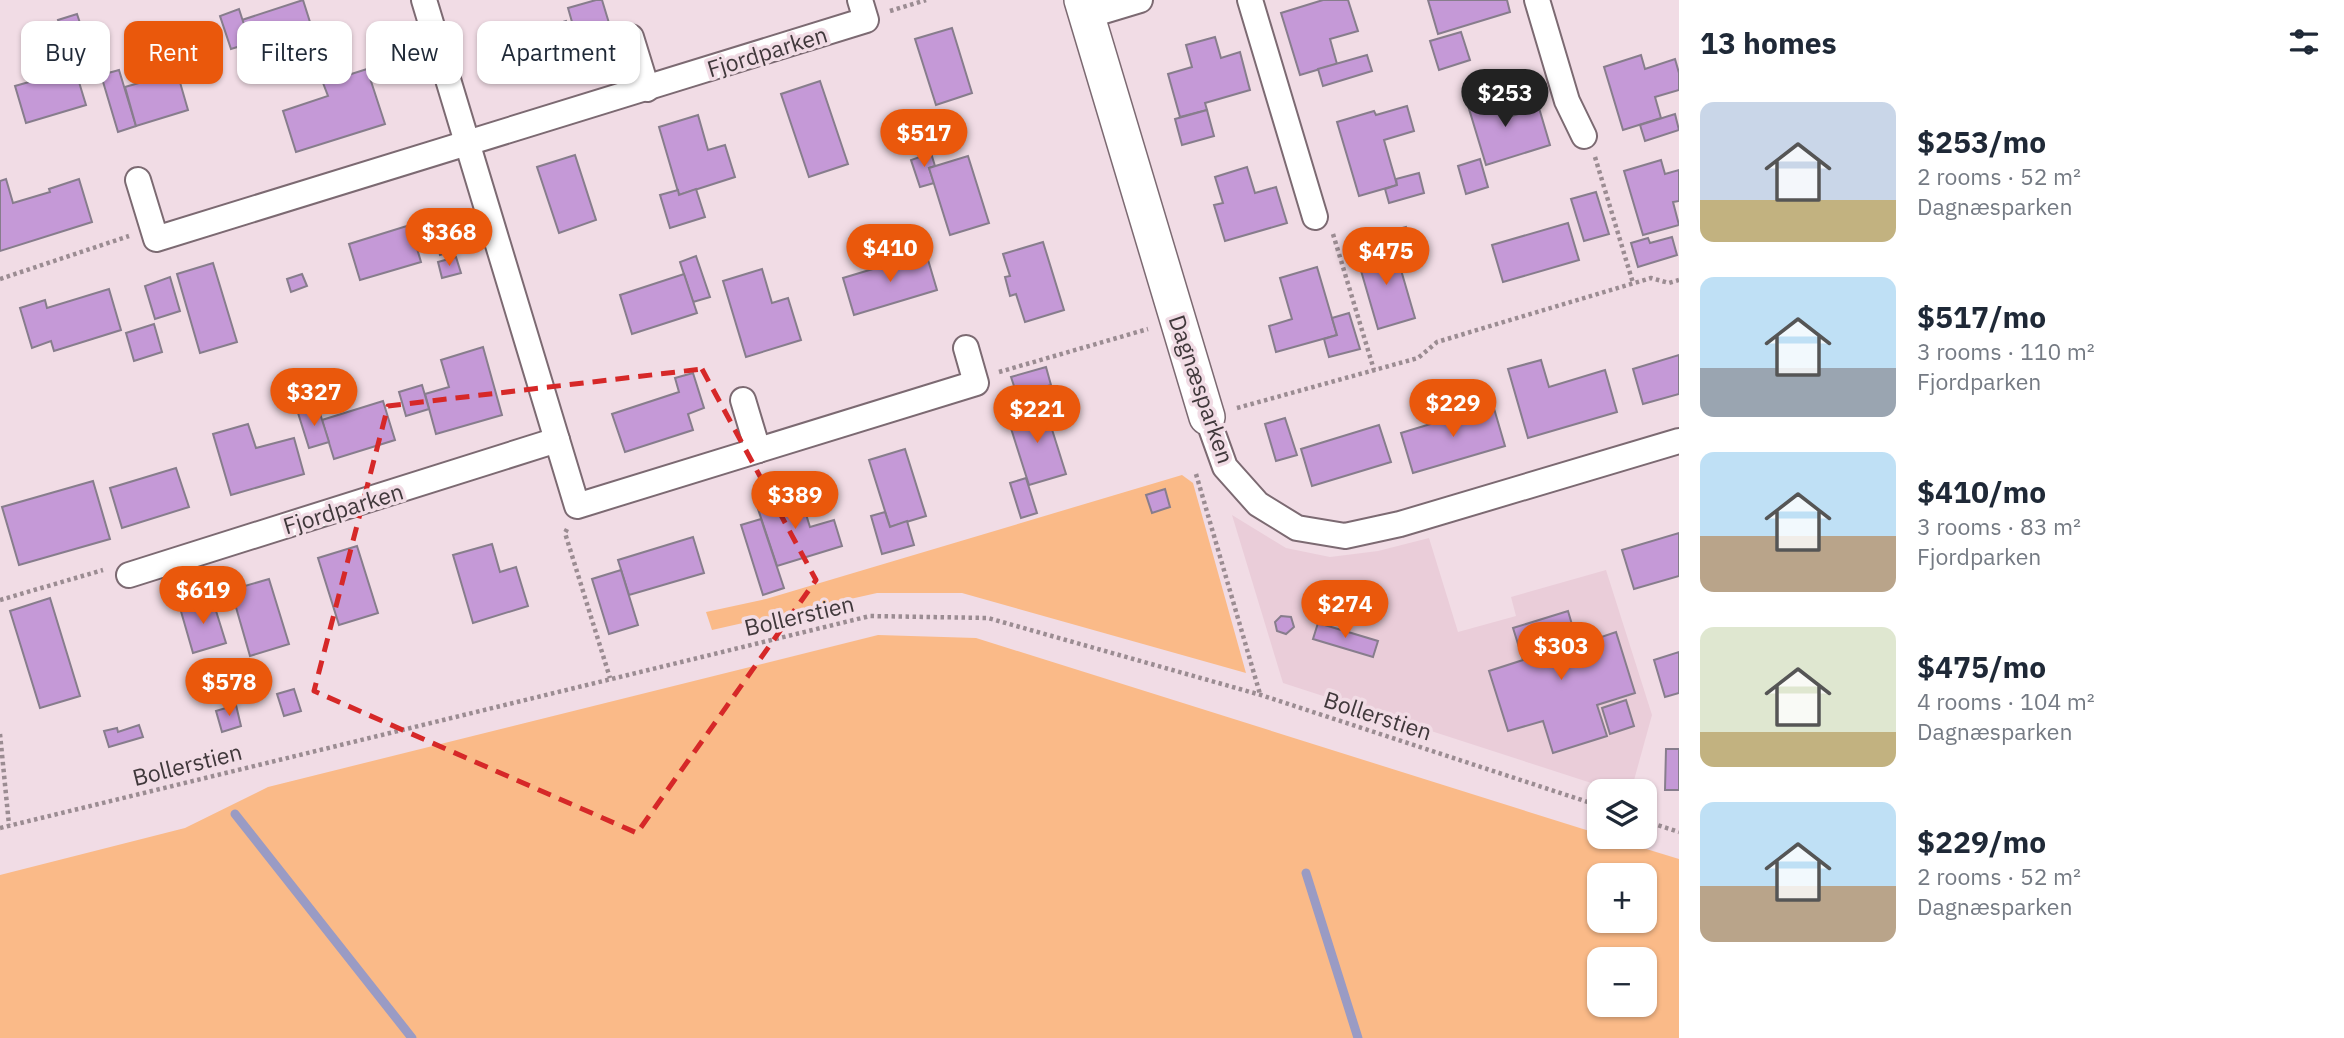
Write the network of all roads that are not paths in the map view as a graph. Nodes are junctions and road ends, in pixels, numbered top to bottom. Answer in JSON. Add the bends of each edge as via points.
{"nodes":[{"id":1,"x":424,"y":0,"type":"edge"},
{"id":2,"x":1140,"y":0,"type":"edge"},
{"id":3,"x":1251,"y":0,"type":"edge"},
{"id":4,"x":1536,"y":0,"type":"edge"},
{"id":5,"x":1085,"y":8,"type":"edge"},
{"id":6,"x":863,"y":10,"type":"edge"},
{"id":7,"x":640,"y":66,"type":"edge"},
{"id":8,"x":647,"y":89,"type":"junction"},
{"id":9,"x":1584,"y":136,"type":"road end"},
{"id":10,"x":467,"y":144,"type":"junction"},
{"id":11,"x":138,"y":180,"type":"dead end"},
{"id":12,"x":1315,"y":217,"type":"road end"},
{"id":13,"x":966,"y":348,"type":"dead end"},
{"id":14,"x":743,"y":400,"type":"dead end"},
{"id":15,"x":1207,"y":417,"type":"joint"},
{"id":16,"x":558,"y":440,"type":"junction"},
{"id":17,"x":1679,"y":441,"type":"edge"},
{"id":18,"x":758,"y":450,"type":"junction"},
{"id":19,"x":130,"y":575,"type":"road end"}],
"edges":[{"from":1,"to":10,"type":"street"},
{"from":2,"to":5,"type":"street","name":"Dagnæsparken"},
{"from":3,"to":12,"type":"street"},
{"from":4,"to":9,"type":"street","via":[[1567,101]]},
{"from":5,"to":15,"type":"street","name":"Dagnæsparken"},
{"from":6,"to":8,"type":"street","name":"Fjordparken"},
{"from":7,"to":8,"type":"street"},
{"from":8,"to":10,"type":"street","name":"Fjordparken"},
{"from":10,"to":11,"type":"street","name":"Fjordparken","via":[[156,239]]},
{"from":10,"to":16,"type":"street"},
{"from":13,"to":18,"type":"street","via":[[976,383]]},
{"from":14,"to":18,"type":"street"},
{"from":15,"to":17,"type":"street","name":"Dagnæsparken","via":[[1225,467],[1258,504],[1297,528],[1345,536],[1400,524]]},
{"from":16,"to":18,"type":"street","via":[[577,506]]},
{"from":16,"to":19,"type":"street","name":"Fjordparken"}]}
